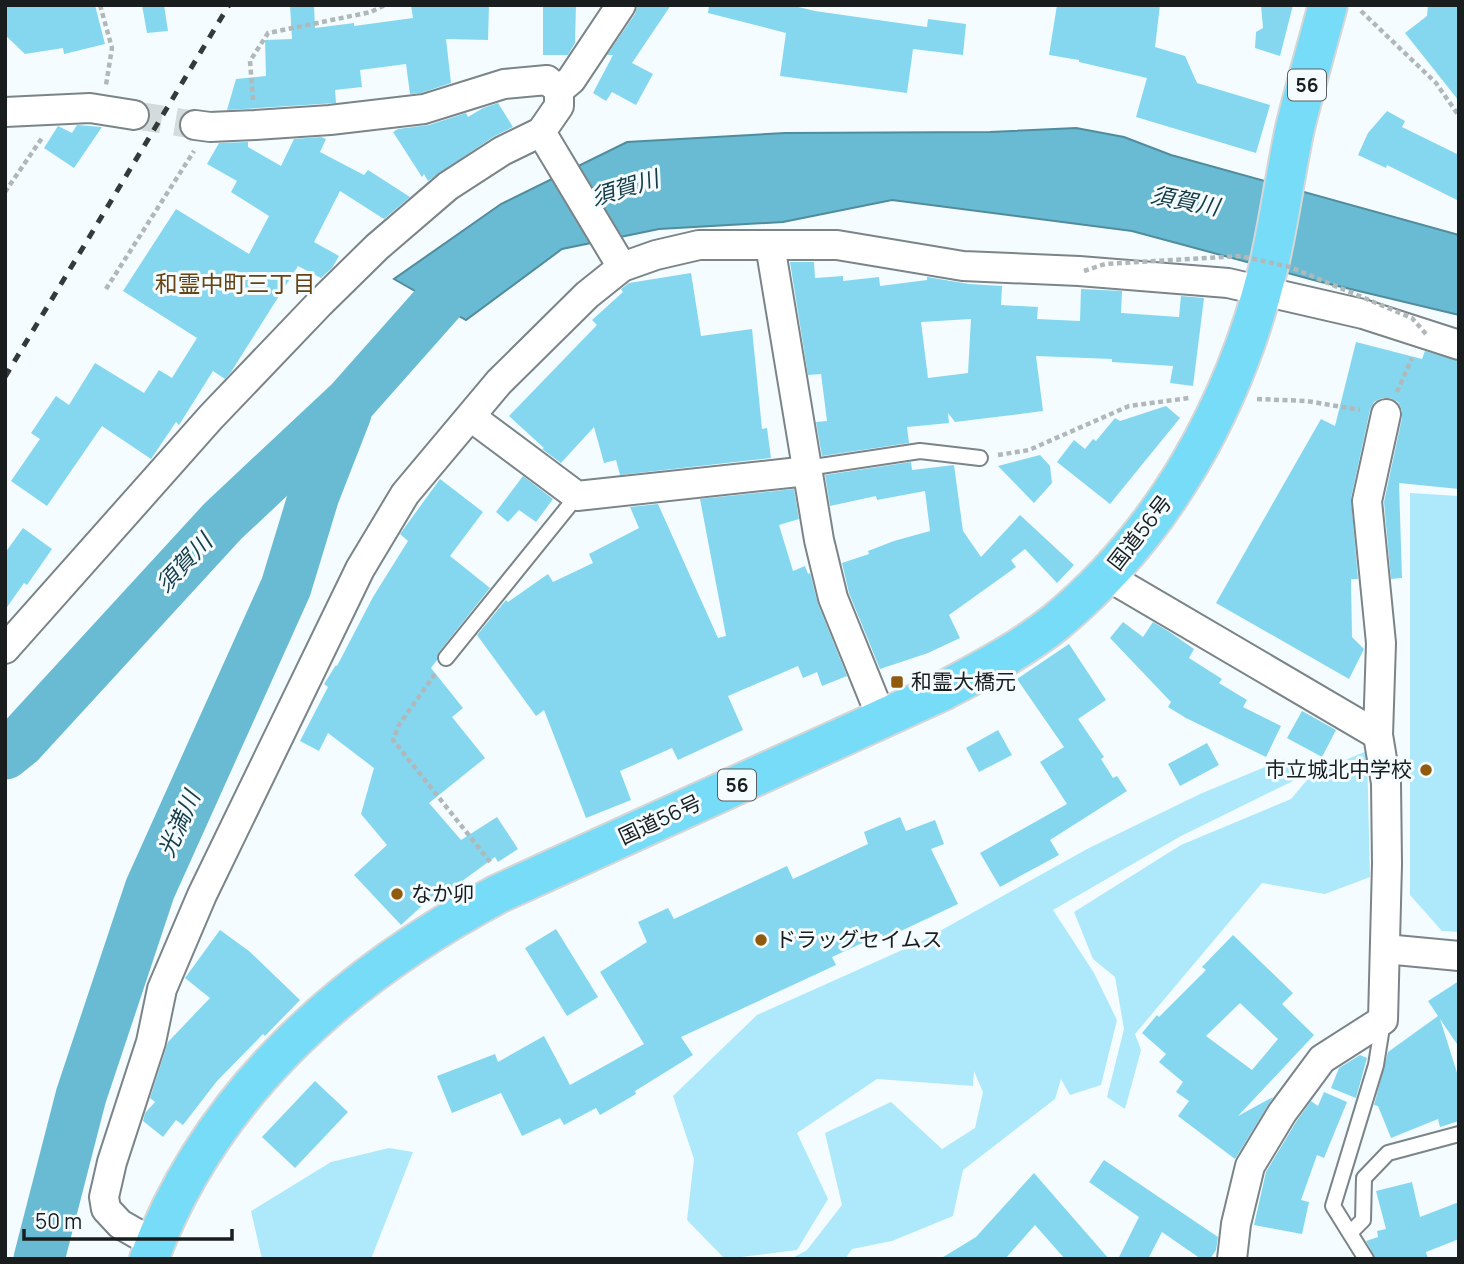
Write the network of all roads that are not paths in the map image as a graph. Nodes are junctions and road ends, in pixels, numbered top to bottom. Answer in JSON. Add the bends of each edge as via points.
{"nodes":[{"id":1,"x":621,"y":5,"type":"edge"},
{"id":2,"x":1345,"y":8,"type":"edge"},
{"id":3,"x":559,"y":90,"type":"junction"},
{"id":4,"x":5,"y":113,"type":"edge"},
{"id":5,"x":134,"y":115,"type":"tunnel mouth"},
{"id":6,"x":202,"y":126,"type":"tunnel mouth"},
{"id":7,"x":546,"y":139,"type":"junction"},
{"id":8,"x":770,"y":245,"type":"junction"},
{"id":9,"x":617,"y":260,"type":"junction"},
{"id":10,"x":1265,"y":280,"type":"junction"},
{"id":11,"x":1459,"y":345,"type":"edge"},
{"id":12,"x":1385,"y":414,"type":"dead end"},
{"id":13,"x":471,"y":416,"type":"junction"},
{"id":14,"x":980,"y":458,"type":"dead end"},
{"id":15,"x":808,"y":469,"type":"junction"},
{"id":16,"x":577,"y":496,"type":"junction"},
{"id":17,"x":1107,"y":576,"type":"junction"},
{"id":18,"x":5,"y":649,"type":"edge"},
{"id":19,"x":446,"y":658,"type":"road end"},
{"id":20,"x":882,"y":719,"type":"junction"},
{"id":21,"x":1378,"y":735,"type":"junction"},
{"id":22,"x":1385,"y":949,"type":"junction"},
{"id":23,"x":1459,"y":956,"type":"edge"},
{"id":24,"x":1383,"y":1020,"type":"junction"},
{"id":25,"x":1459,"y":1134,"type":"edge"},
{"id":26,"x":1350,"y":1233,"type":"junction"},
{"id":27,"x":152,"y":1251,"type":"edge"},
{"id":28,"x":1232,"y":1259,"type":"edge"},
{"id":29,"x":1366,"y":1259,"type":"edge"}],
"edges":[{"from":1,"to":3,"type":"street","via":[[571,80]]},
{"from":2,"to":10,"type":"highway","number":"56","via":[[1295,129]]},
{"from":3,"to":6,"type":"street","via":[[547,80],[504,84],[424,109],[330,120]]},
{"from":3,"to":7,"type":"street","via":[[559,106]]},
{"from":4,"to":5,"type":"street","via":[[90,108]]},
{"from":7,"to":9,"type":"street"},
{"from":7,"to":18,"type":"street","via":[[502,151],[448,186],[368,256],[211,417]]},
{"from":8,"to":9,"type":"street","via":[[699,244]]},
{"from":8,"to":10,"type":"street","via":[[837,245],[963,266],[1228,283]]},
{"from":8,"to":15,"type":"street"},
{"from":9,"to":13,"type":"street"},
{"from":10,"to":11,"type":"street"},
{"from":10,"to":17,"type":"highway","name":"国道56号","number":"56","via":[[1225,397],[1200,449],[1162,508]]},
{"from":12,"to":21,"type":"street","via":[[1367,501],[1381,643]]},
{"from":13,"to":16,"type":"street"},
{"from":13,"to":27,"type":"street","via":[[405,494],[360,569],[202,895],[162,989],[151,1042],[104,1197],[106,1209]]},
{"from":14,"to":15,"type":"lane","via":[[920,451]]},
{"from":15,"to":16,"type":"street"},
{"from":15,"to":20,"type":"street","via":[[833,598]]},
{"from":16,"to":19,"type":"lane"},
{"from":17,"to":20,"type":"highway","name":"国道56号","number":"56","via":[[1055,622],[999,661]]},
{"from":17,"to":21,"type":"street"},
{"from":20,"to":27,"type":"highway","name":"国道56号","number":"56","via":[[511,888],[445,923],[389,961],[317,1016],[245,1094],[189,1177]]},
{"from":21,"to":22,"type":"street","via":[[1386,783]]},
{"from":22,"to":23,"type":"street"},
{"from":22,"to":24,"type":"street"},
{"from":24,"to":26,"type":"lane","via":[[1376,1065],[1333,1206]]},
{"from":24,"to":28,"type":"street","via":[[1322,1059],[1282,1113],[1250,1166]]},
{"from":25,"to":26,"type":"lane","via":[[1388,1153],[1364,1178],[1363,1220]]},
{"from":26,"to":29,"type":"lane"}]}
